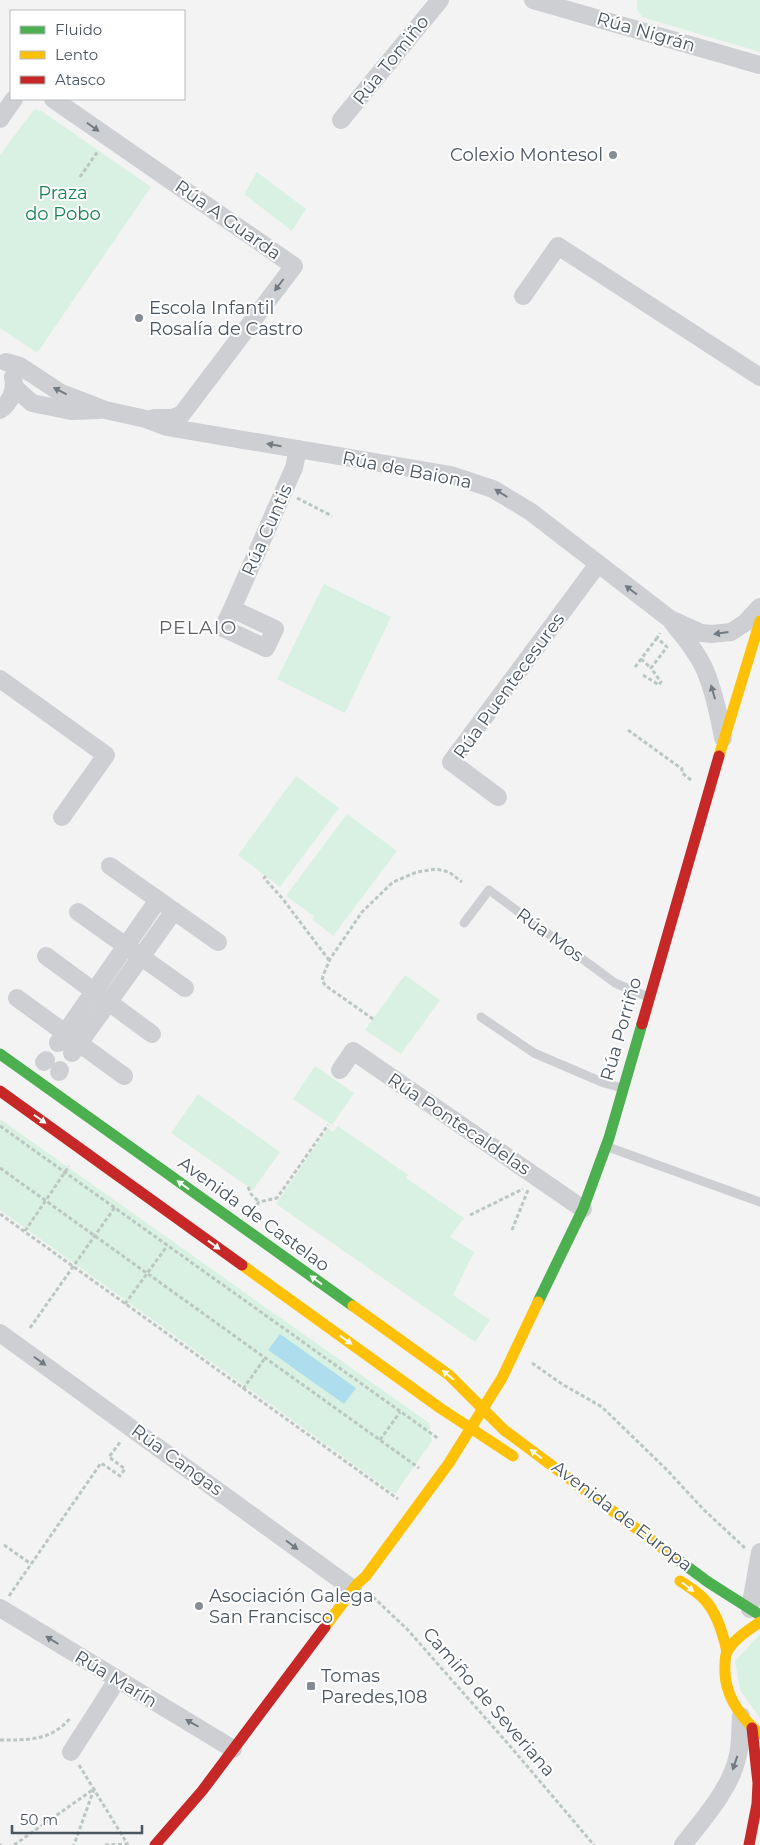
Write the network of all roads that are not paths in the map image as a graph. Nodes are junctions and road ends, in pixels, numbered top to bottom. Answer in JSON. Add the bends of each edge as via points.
{"nodes":[{"id":1,"x":440,"y":0,"type":"edge"},
{"id":2,"x":533,"y":0,"type":"edge"},
{"id":3,"x":760,"y":65,"type":"edge"},
{"id":4,"x":13,"y":100,"type":"edge"},
{"id":5,"x":54,"y":100,"type":"edge"},
{"id":6,"x":0,"y":119,"type":"edge"},
{"id":7,"x":341,"y":120,"type":"dead end"},
{"id":8,"x":523,"y":296,"type":"dead end"},
{"id":9,"x":3,"y":359,"type":"edge"},
{"id":10,"x":760,"y":377,"type":"edge"},
{"id":11,"x":14,"y":387,"type":"junction"},
{"id":12,"x":0,"y":410,"type":"edge"},
{"id":13,"x":105,"y":410,"type":"junction"},
{"id":14,"x":146,"y":418,"type":"junction"},
{"id":15,"x":298,"y":449,"type":"junction"},
{"id":16,"x":598,"y":564,"type":"junction"},
{"id":17,"x":760,"y":607,"type":"edge"},
{"id":18,"x":232,"y":609,"type":"dead end"},
{"id":19,"x":760,"y":621,"type":"edge"},
{"id":20,"x":666,"y":625,"type":"junction"},
{"id":21,"x":0,"y":679,"type":"edge"},
{"id":22,"x":724,"y":740,"type":"junction"},
{"id":23,"x":498,"y":797,"type":"dead end"},
{"id":24,"x":62,"y":817,"type":"dead end"},
{"id":25,"x":110,"y":866,"type":"dead end"},
{"id":26,"x":158,"y":900,"type":"junction"},
{"id":27,"x":174,"y":911,"type":"junction"},
{"id":28,"x":78,"y":912,"type":"dead end"},
{"id":29,"x":464,"y":923,"type":"dead end"},
{"id":30,"x":218,"y":942,"type":"dead end"},
{"id":31,"x":126,"y":946,"type":"junction"},
{"id":32,"x":46,"y":956,"type":"dead end"},
{"id":33,"x":141,"y":957,"type":"junction"},
{"id":34,"x":185,"y":988,"type":"dead end"},
{"id":35,"x":94,"y":991,"type":"junction"},
{"id":36,"x":648,"y":997,"type":"junction"},
{"id":37,"x":17,"y":998,"type":"dead end"},
{"id":38,"x":108,"y":1002,"type":"junction"},
{"id":39,"x":481,"y":1017,"type":"dead end"},
{"id":40,"x":152,"y":1034,"type":"dead end"},
{"id":41,"x":61,"y":1038,"type":"junction"},
{"id":42,"x":76,"y":1048,"type":"junction"},
{"id":43,"x":0,"y":1054,"type":"edge"},
{"id":44,"x":45,"y":1061,"type":"dead end"},
{"id":45,"x":340,"y":1070,"type":"dead end"},
{"id":46,"x":60,"y":1071,"type":"dead end"},
{"id":47,"x":124,"y":1076,"type":"dead end"},
{"id":48,"x":32,"y":1077,"type":"junction"},
{"id":49,"x":623,"y":1088,"type":"junction"},
{"id":50,"x":48,"y":1089,"type":"junction"},
{"id":51,"x":0,"y":1090,"type":"edge"},
{"id":52,"x":606,"y":1146,"type":"junction"},
{"id":53,"x":760,"y":1202,"type":"edge"},
{"id":54,"x":583,"y":1210,"type":"junction"},
{"id":55,"x":0,"y":1333,"type":"edge"},
{"id":56,"x":483,"y":1408,"type":"junction"},
{"id":57,"x":470,"y":1428,"type":"junction"},
{"id":58,"x":526,"y":1466,"type":"dead end"},
{"id":59,"x":759,"y":1556,"type":"edge"},
{"id":60,"x":674,"y":1576,"type":"dead end"},
{"id":61,"x":355,"y":1587,"type":"junction"},
{"id":62,"x":4,"y":1602,"type":"edge"},
{"id":63,"x":757,"y":1615,"type":"edge"},
{"id":64,"x":727,"y":1652,"type":"junction"},
{"id":65,"x":116,"y":1680,"type":"junction"},
{"id":66,"x":751,"y":1726,"type":"edge"},
{"id":67,"x":233,"y":1749,"type":"junction"},
{"id":68,"x":72,"y":1752,"type":"road end"},
{"id":69,"x":155,"y":1845,"type":"edge"},
{"id":70,"x":683,"y":1845,"type":"edge"},
{"id":71,"x":749,"y":1845,"type":"edge"}],
"edges":[{"from":1,"to":7,"type":"street","name":"Rúa Tomiño"},
{"from":2,"to":3,"type":"street","name":"Rúa Nigrán"},
{"from":4,"to":6,"type":"street"},
{"from":5,"to":14,"type":"street","name":"Rúa A Guarda","one_way":true,"via":[[294,266],[182,414],[173,418]]},
{"from":8,"to":10,"type":"street","via":[[558,246]]},
{"from":9,"to":11,"type":"street","name":"Rúa de Baiona","via":[[12,371]]},
{"from":13,"to":9,"type":"street","name":"Rúa de Baiona","one_way":true,"via":[[61,393],[20,366]]},
{"from":11,"to":12,"type":"street","via":[[9,401]]},
{"from":11,"to":13,"type":"street","name":"Rúa de Baiona","via":[[32,403],[71,411]]},
{"from":13,"to":14,"type":"street","name":"Rúa de Baiona"},
{"from":15,"to":14,"type":"street","name":"Rúa de Baiona","one_way":true,"via":[[167,427]]},
{"from":16,"to":15,"type":"street","name":"Rúa de Baiona","one_way":true,"via":[[531,512],[493,489],[451,475]]},
{"from":15,"to":18,"type":"street","name":"Rúa Cuntis","via":[[294,468]]},
{"from":20,"to":16,"type":"street","name":"Rúa de Baiona","one_way":true},
{"from":16,"to":23,"type":"street","name":"Rúa Puentecesures","via":[[451,762]]},
{"from":17,"to":20,"type":"street","name":"Rúa de Baiona","one_way":true,"via":[[731,632],[712,634]]},
{"from":19,"to":22,"type":"main road","name":"Rúa Porriño"},
{"from":22,"to":20,"type":"street","name":"Rúa de Baiona","one_way":true,"via":[[704,668],[690,646]]},
{"from":21,"to":24,"type":"street","via":[[106,755]]},
{"from":22,"to":36,"type":"main road","name":"Rúa Porriño"},
{"from":25,"to":26,"type":"street"},
{"from":26,"to":27,"type":"street"},
{"from":26,"to":31,"type":"street"},
{"from":27,"to":30,"type":"street"},
{"from":27,"to":33,"type":"street"},
{"from":28,"to":31,"type":"street"},
{"from":29,"to":36,"type":"lane","name":"Rúa Mos","via":[[489,890],[615,983]]},
{"from":31,"to":33,"type":"street"},
{"from":31,"to":35,"type":"street"},
{"from":32,"to":35,"type":"street"},
{"from":33,"to":34,"type":"street"},
{"from":33,"to":38,"type":"street"},
{"from":35,"to":38,"type":"street"},
{"from":35,"to":41,"type":"street"},
{"from":36,"to":49,"type":"main road","name":"Rúa Porriño"},
{"from":37,"to":41,"type":"street"},
{"from":38,"to":40,"type":"street"},
{"from":38,"to":42,"type":"street"},
{"from":39,"to":49,"type":"lane","via":[[534,1053]]},
{"from":41,"to":42,"type":"street"},
{"from":42,"to":47,"type":"street"},
{"from":43,"to":48,"type":"main road","name":"Avenida de Castelao"},
{"from":44,"to":48,"type":"main road"},
{"from":45,"to":54,"type":"street","name":"Rúa Pontecaldelas","via":[[353,1051]]},
{"from":46,"to":50,"type":"main road"},
{"from":48,"to":50,"type":"main road","name":"Avenida de Castelao"},
{"from":49,"to":52,"type":"main road","name":"Rúa Porriño"},
{"from":56,"to":50,"type":"main road","name":"Avenida de Castelao","one_way":true,"via":[[449,1375]]},
{"from":51,"to":57,"type":"main road","one_way":true},
{"from":52,"to":53,"type":"lane"},
{"from":52,"to":54,"type":"main road","name":"Rúa Porriño"},
{"from":54,"to":56,"type":"main road","name":"Rúa Porriño","via":[[502,1378]]},
{"from":55,"to":61,"type":"street","name":"Rúa Cangas","one_way":true},
{"from":56,"to":57,"type":"main road","name":"Rúa Porriño"},
{"from":63,"to":56,"type":"main road","name":"Avenida de Europa","one_way":true,"via":[[512,1436]]},
{"from":57,"to":58,"type":"main road","name":"Avenida de Europa"},
{"from":57,"to":61,"type":"main road","name":"Rúa Porriño","via":[[437,1479]]},
{"from":59,"to":63,"type":"street"},
{"from":60,"to":64,"type":"main road","name":"Avenida de Europa","one_way":true,"via":[[705,1600],[716,1618]]},
{"from":61,"to":67,"type":"main road","name":"Rúa Porriño"},
{"from":65,"to":62,"type":"street","name":"Rúa Marín","one_way":true},
{"from":63,"to":64,"type":"main road"},
{"from":64,"to":66,"type":"main road","via":[[724,1674],[728,1693]]},
{"from":67,"to":65,"type":"street","name":"Rúa Marín","one_way":true},
{"from":65,"to":68,"type":"street"},
{"from":66,"to":70,"type":"street","one_way":true,"via":[[728,1781]]},
{"from":66,"to":71,"type":"main road","via":[[758,1784]]},
{"from":67,"to":69,"type":"main road","name":"Rúa Porriño"}]}
